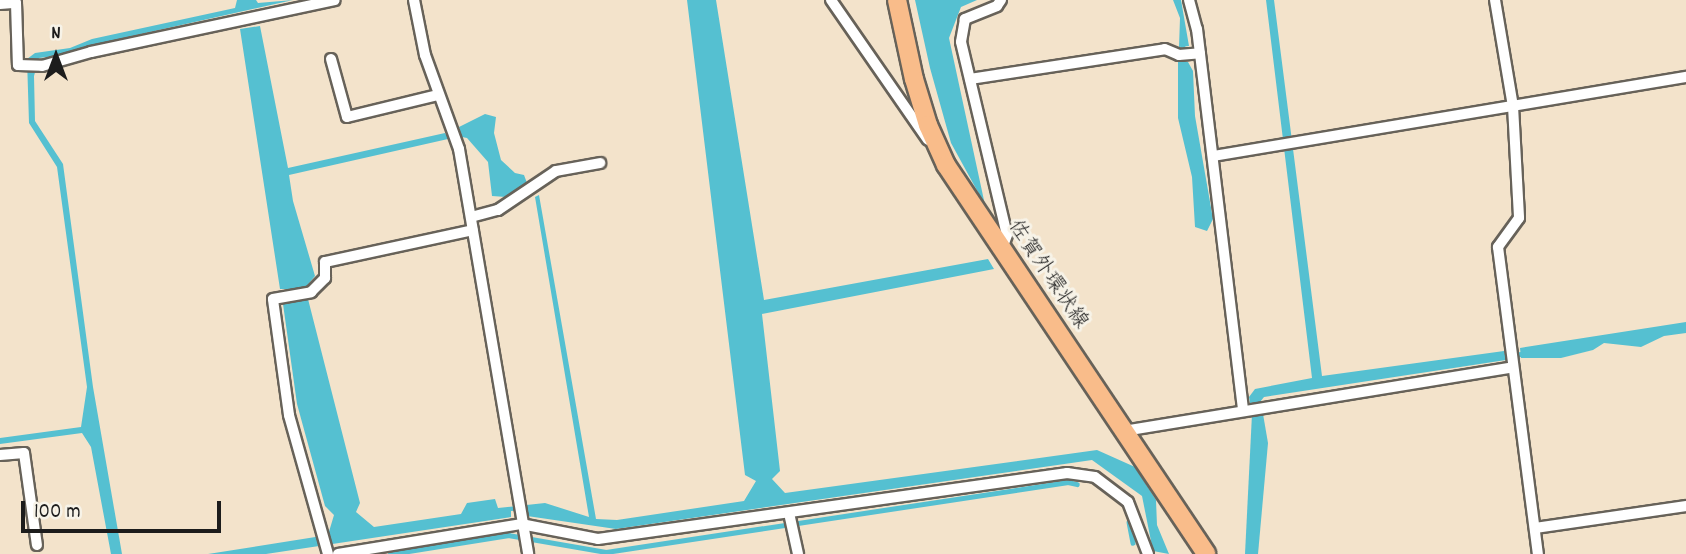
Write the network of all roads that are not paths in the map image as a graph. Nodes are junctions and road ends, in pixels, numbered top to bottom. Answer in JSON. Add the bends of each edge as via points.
{"nodes":[{"id":1,"x":335,"y":0,"type":"edge"},
{"id":2,"x":414,"y":0,"type":"edge"},
{"id":3,"x":831,"y":0,"type":"edge"},
{"id":4,"x":897,"y":0,"type":"edge"},
{"id":5,"x":1001,"y":0,"type":"edge"},
{"id":6,"x":1189,"y":0,"type":"edge"},
{"id":7,"x":1495,"y":0,"type":"edge"},
{"id":8,"x":0,"y":4,"type":"edge"},
{"id":9,"x":1189,"y":54,"type":"junction"},
{"id":10,"x":331,"y":59,"type":"dead end"},
{"id":11,"x":1686,"y":77,"type":"edge"},
{"id":12,"x":970,"y":79,"type":"junction"},
{"id":13,"x":438,"y":95,"type":"junction"},
{"id":14,"x":1513,"y":106,"type":"junction"},
{"id":15,"x":1213,"y":156,"type":"junction"},
{"id":16,"x":600,"y":163,"type":"dead end"},
{"id":17,"x":946,"y":165,"type":"junction"},
{"id":18,"x":471,"y":217,"type":"junction"},
{"id":19,"x":473,"y":230,"type":"junction"},
{"id":20,"x":1002,"y":249,"type":"junction"},
{"id":21,"x":1512,"y":359,"type":"junction"},
{"id":22,"x":1252,"y":408,"type":"junction"},
{"id":23,"x":1124,"y":431,"type":"junction"},
{"id":24,"x":0,"y":455,"type":"edge"},
{"id":25,"x":1686,"y":506,"type":"edge"},
{"id":26,"x":790,"y":520,"type":"junction"},
{"id":27,"x":1535,"y":528,"type":"junction"},
{"id":28,"x":523,"y":534,"type":"edge"},
{"id":29,"x":37,"y":545,"type":"dead end"},
{"id":30,"x":327,"y":551,"type":"edge"},
{"id":31,"x":1145,"y":551,"type":"edge"},
{"id":32,"x":338,"y":554,"type":"edge"},
{"id":33,"x":798,"y":554,"type":"edge"},
{"id":34,"x":1206,"y":554,"type":"edge"},
{"id":35,"x":1538,"y":554,"type":"edge"}],
"edges":[{"from":1,"to":8,"type":"street","via":[[42,66],[18,65],[16,3]]},
{"from":2,"to":13,"type":"street"},
{"from":3,"to":17,"type":"street"},
{"from":4,"to":17,"type":"main road","name":"佐賀外環状線","via":[[914,79]]},
{"from":5,"to":12,"type":"street","via":[[998,6],[965,19],[961,42]]},
{"from":6,"to":9,"type":"street"},
{"from":7,"to":14,"type":"street"},
{"from":9,"to":12,"type":"street","via":[[1165,49]]},
{"from":9,"to":15,"type":"street"},
{"from":10,"to":13,"type":"street","via":[[347,117]]},
{"from":11,"to":14,"type":"street"},
{"from":12,"to":20,"type":"street","via":[[1007,235]]},
{"from":13,"to":18,"type":"street","via":[[454,135]]},
{"from":14,"to":15,"type":"street"},
{"from":14,"to":21,"type":"street","via":[[1520,218],[1498,247]]},
{"from":15,"to":22,"type":"street"},
{"from":16,"to":18,"type":"street","via":[[556,171],[498,210]]},
{"from":17,"to":20,"type":"main road","name":"佐賀外環状線"},
{"from":18,"to":19,"type":"street"},
{"from":19,"to":28,"type":"street"},
{"from":19,"to":30,"type":"street","via":[[326,262],[324,278],[311,292],[274,299],[289,415]]},
{"from":20,"to":23,"type":"main road","name":"佐賀外環状線"},
{"from":21,"to":22,"type":"street"},
{"from":21,"to":27,"type":"street"},
{"from":22,"to":23,"type":"street"},
{"from":23,"to":34,"type":"main road","name":"佐賀外環状線"},
{"from":24,"to":29,"type":"street","via":[[24,453]]},
{"from":25,"to":27,"type":"street"},
{"from":26,"to":28,"type":"street","via":[[598,539]]},
{"from":26,"to":31,"type":"street","via":[[1067,473],[1095,477],[1128,502]]},
{"from":26,"to":33,"type":"street"},
{"from":27,"to":35,"type":"street"},
{"from":28,"to":32,"type":"street"}]}
